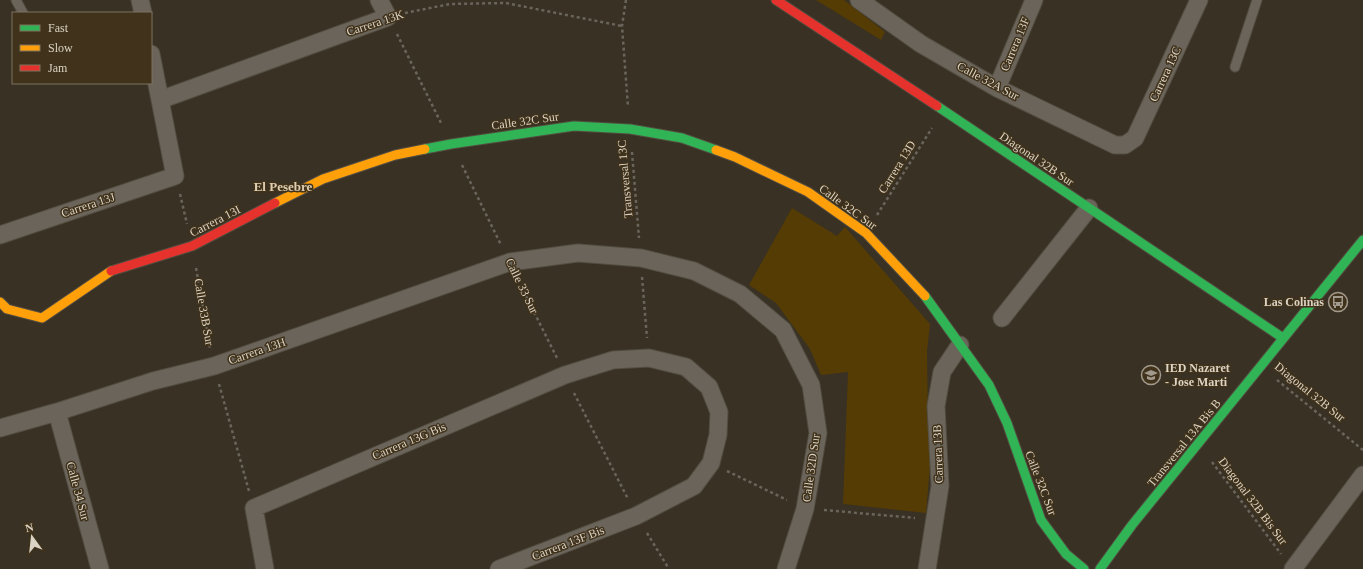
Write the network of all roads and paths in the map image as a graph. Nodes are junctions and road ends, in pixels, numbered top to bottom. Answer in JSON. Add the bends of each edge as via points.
{"nodes":[{"id":1,"x":16,"y":0,"type":"edge"},
{"id":2,"x":140,"y":0,"type":"edge"},
{"id":3,"x":379,"y":0,"type":"edge"},
{"id":4,"x":626,"y":0,"type":"edge"},
{"id":5,"x":776,"y":0,"type":"edge"},
{"id":6,"x":859,"y":0,"type":"edge"},
{"id":7,"x":1034,"y":0,"type":"edge"},
{"id":8,"x":1200,"y":0,"type":"edge"},
{"id":9,"x":1257,"y":0,"type":"edge"},
{"id":10,"x":22,"y":12,"type":"edge"},
{"id":11,"x":143,"y":12,"type":"edge"},
{"id":12,"x":388,"y":17,"type":"junction"},
{"id":13,"x":622,"y":26,"type":"junction"},
{"id":14,"x":152,"y":59,"type":"edge"},
{"id":15,"x":1235,"y":67,"type":"dead end"},
{"id":16,"x":997,"y":88,"type":"junction"},
{"id":17,"x":160,"y":100,"type":"junction"},
{"id":18,"x":943,"y":110,"type":"junction"},
{"id":19,"x":630,"y":128,"type":"junction"},
{"id":20,"x":451,"y":144,"type":"junction"},
{"id":21,"x":1125,"y":145,"type":"joint"},
{"id":22,"x":175,"y":176,"type":"junction"},
{"id":23,"x":1089,"y":208,"type":"junction"},
{"id":24,"x":866,"y":233,"type":"junction"},
{"id":25,"x":0,"y":235,"type":"edge"},
{"id":26,"x":1363,"y":240,"type":"edge"},
{"id":27,"x":192,"y":246,"type":"junction"},
{"id":28,"x":640,"y":258,"type":"junction"},
{"id":29,"x":510,"y":262,"type":"junction"},
{"id":30,"x":0,"y":302,"type":"edge"},
{"id":31,"x":1002,"y":318,"type":"dead end"},
{"id":32,"x":1283,"y":338,"type":"junction"},
{"id":33,"x":960,"y":345,"type":"junction"},
{"id":34,"x":649,"y":358,"type":"junction"},
{"id":35,"x":214,"y":366,"type":"junction"},
{"id":36,"x":1261,"y":367,"type":"junction"},
{"id":37,"x":565,"y":374,"type":"junction"},
{"id":38,"x":57,"y":412,"type":"junction"},
{"id":39,"x":0,"y":428,"type":"edge"},
{"id":40,"x":1198,"y":444,"type":"junction"},
{"id":41,"x":1363,"y":450,"type":"edge"},
{"id":42,"x":1363,"y":475,"type":"edge"},
{"id":43,"x":254,"y":508,"type":"junction"},
{"id":44,"x":636,"y":516,"type":"junction"},
{"id":45,"x":1288,"y":563,"type":"edge"},
{"id":46,"x":100,"y":569,"type":"edge"},
{"id":47,"x":265,"y":569,"type":"edge"},
{"id":48,"x":499,"y":569,"type":"edge"},
{"id":49,"x":669,"y":569,"type":"edge"},
{"id":50,"x":786,"y":569,"type":"edge"},
{"id":51,"x":927,"y":569,"type":"edge"},
{"id":52,"x":1084,"y":569,"type":"edge"},
{"id":53,"x":1100,"y":569,"type":"edge"}],
"edges":[{"from":1,"to":10,"type":"lane"},
{"from":2,"to":11,"type":"street"},
{"from":3,"to":12,"type":"street"},
{"from":4,"to":13,"type":"path","name":"Transversal 13C"},
{"from":5,"to":18,"type":"street","name":"Diagonal 32B Sur"},
{"from":6,"to":16,"type":"street","name":"Calle 32A Sur","via":[[921,44]]},
{"from":7,"to":16,"type":"street","name":"Carrera 13F"},
{"from":8,"to":21,"type":"street","name":"Carrera 13C","via":[[1134,138]]},
{"from":9,"to":15,"type":"lane"},
{"from":12,"to":13,"type":"path","name":"Carrera 13K","via":[[450,4],[506,3]]},
{"from":12,"to":17,"type":"street","name":"Carrera 13K"},
{"from":12,"to":20,"type":"path","name":"Calle 33 Sur"},
{"from":13,"to":19,"type":"path","name":"Transversal 13C"},
{"from":14,"to":17,"type":"street"},
{"from":16,"to":21,"type":"street","name":"Calle 32A Sur","via":[[1115,145]]},
{"from":17,"to":22,"type":"street"},
{"from":18,"to":23,"type":"street","name":"Diagonal 32B Sur"},
{"from":18,"to":24,"type":"path","name":"Carrera 13D"},
{"from":19,"to":20,"type":"street","name":"Calle 32C Sur","via":[[574,126]]},
{"from":19,"to":24,"type":"street","name":"Calle 32C Sur","via":[[682,138],[735,157],[808,192]]},
{"from":19,"to":28,"type":"path","name":"Transversal 13C"},
{"from":20,"to":27,"type":"street","name":"Carrera 13I","via":[[395,155],[324,179]]},
{"from":20,"to":29,"type":"path","name":"Calle 33 Sur"},
{"from":22,"to":25,"type":"street","name":"Carrera 13J"},
{"from":22,"to":27,"type":"path","name":"Calle 33B Sur"},
{"from":23,"to":31,"type":"street"},
{"from":23,"to":32,"type":"street","name":"Diagonal 32B Sur"},
{"from":24,"to":33,"type":"street","name":"Calle 32C Sur","via":[[923,294]]},
{"from":26,"to":32,"type":"street","name":"Transversal 13A Bis B"},
{"from":27,"to":30,"type":"street","name":"Carrera 13I","via":[[112,270],[42,318],[7,308]]},
{"from":27,"to":35,"type":"path","name":"Calle 33B Sur"},
{"from":28,"to":29,"type":"street","name":"Calle 32D Sur","via":[[578,253]]},
{"from":28,"to":34,"type":"path","name":"Transversal 13C"},
{"from":28,"to":50,"type":"street","name":"Calle 32D Sur","via":[[694,271],[740,294],[783,330],[811,386],[818,433],[805,509]]},
{"from":29,"to":35,"type":"street","name":"Carrera 13H"},
{"from":29,"to":37,"type":"path","name":"Calle 33 Sur"},
{"from":32,"to":36,"type":"street","name":"Transversal 13A Bis B"},
{"from":33,"to":51,"type":"street","name":"Carrera 13B","via":[[942,372],[936,406],[940,486]]},
{"from":33,"to":52,"type":"street","name":"Calle 32C Sur","via":[[989,385],[1007,423],[1041,520],[1066,554]]},
{"from":34,"to":37,"type":"street","name":"Carrera 13G Bis","via":[[613,360]]},
{"from":34,"to":44,"type":"street","name":"Carrera 13F Bis","via":[[686,367],[709,387],[719,412],[718,435],[710,463],[694,486]]},
{"from":35,"to":38,"type":"street","name":"Carrera 13H","via":[[153,381]]},
{"from":35,"to":43,"type":"path","name":"Calle 33B Sur"},
{"from":36,"to":40,"type":"street","name":"Transversal 13A Bis B"},
{"from":36,"to":41,"type":"path","name":"Diagonal 32B Sur"},
{"from":37,"to":43,"type":"street","name":"Carrera 13G Bis"},
{"from":37,"to":44,"type":"path","name":"Calle 33 Sur"},
{"from":38,"to":39,"type":"street","name":"Carrera 13H"},
{"from":38,"to":46,"type":"street","name":"Calle 34 Sur"},
{"from":40,"to":45,"type":"path","name":"Diagonal 32B Bis Sur"},
{"from":40,"to":53,"type":"street","name":"Transversal 13A Bis B"},
{"from":42,"to":45,"type":"street"},
{"from":43,"to":47,"type":"street"},
{"from":44,"to":48,"type":"street","name":"Carrera 13F Bis"},
{"from":44,"to":49,"type":"path","name":"Calle 33 Sur"}]}
